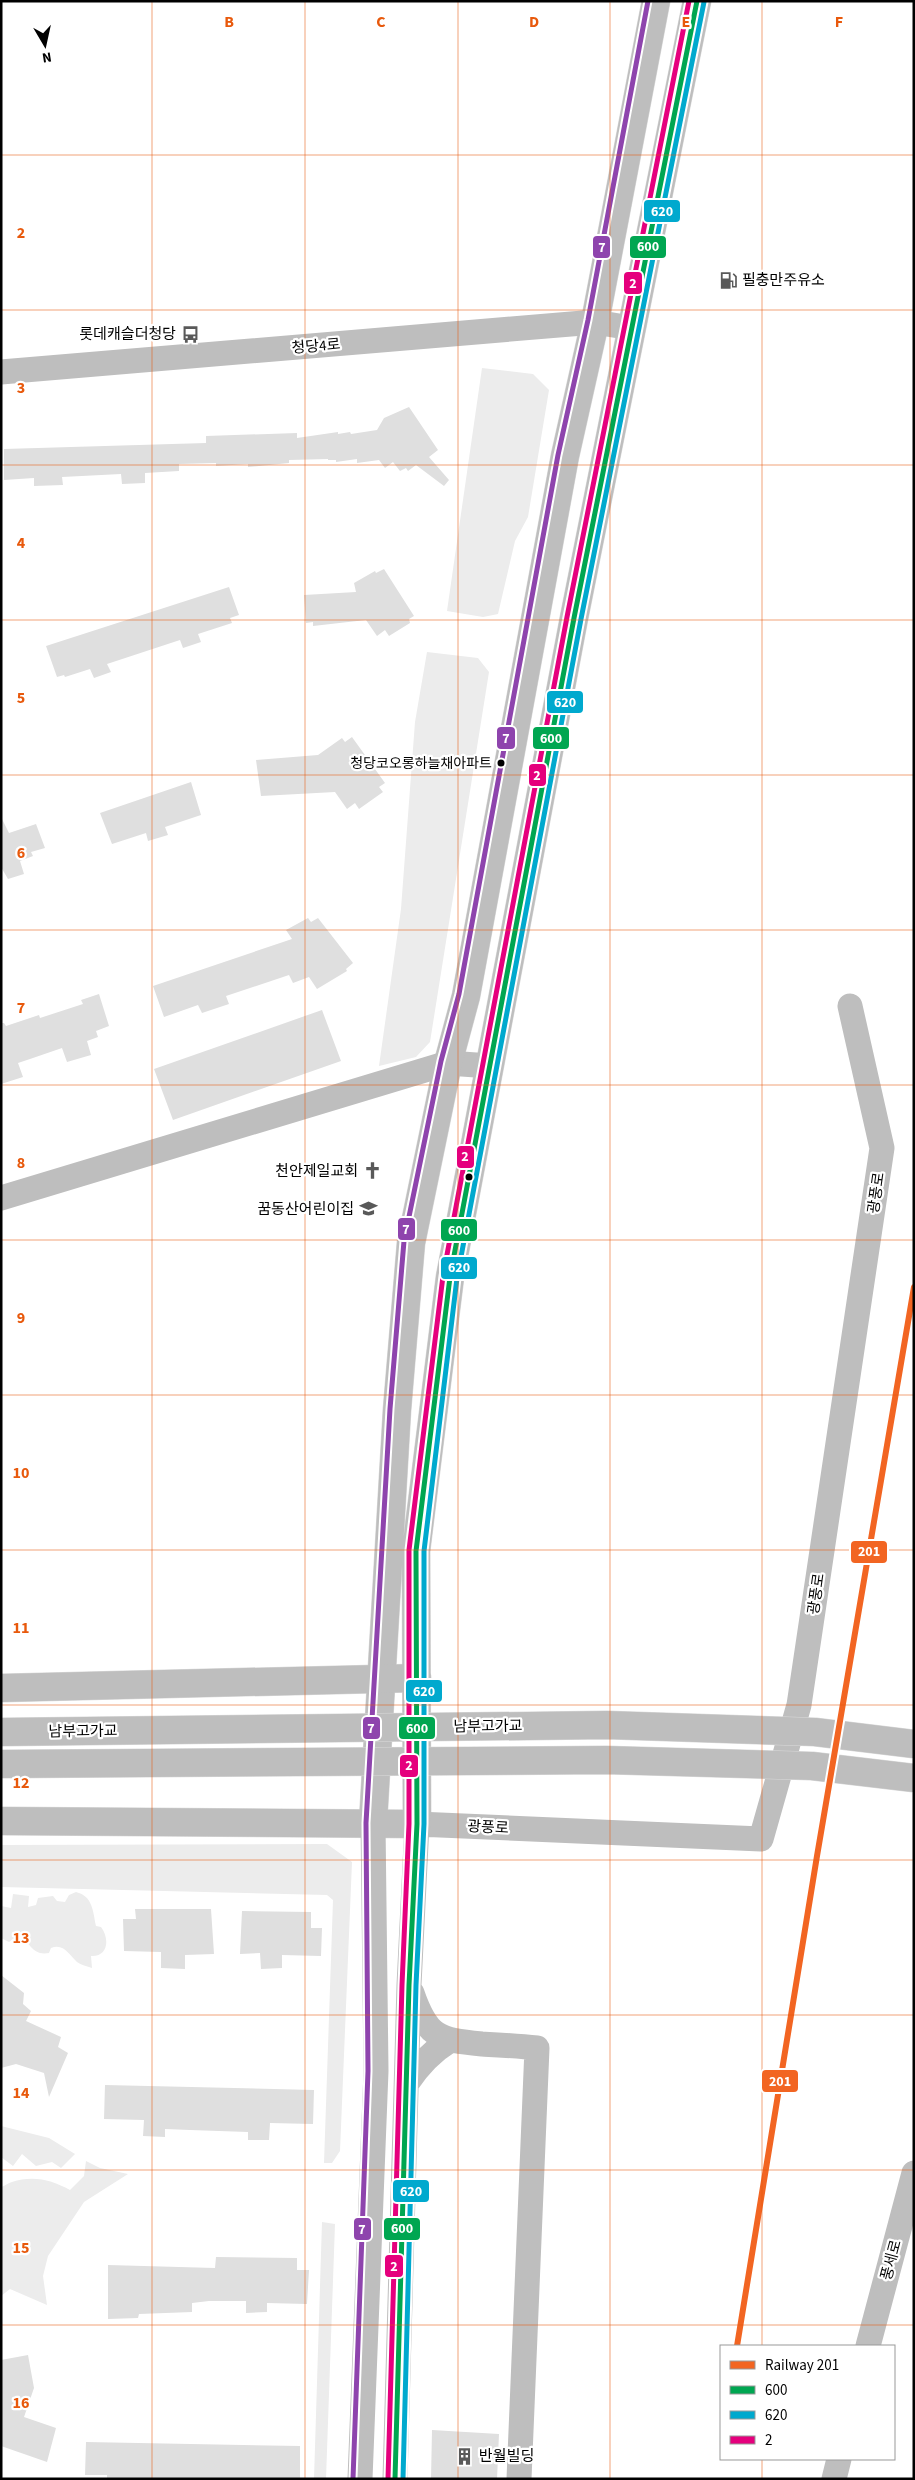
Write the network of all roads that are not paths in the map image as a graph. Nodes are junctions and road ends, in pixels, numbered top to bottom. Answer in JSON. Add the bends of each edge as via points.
{"nodes":[{"id":1,"x":656,"y":1,"type":"edge"},
{"id":2,"x":697,"y":1,"type":"edge"},
{"id":3,"x":595,"y":322,"type":"junction"},
{"id":4,"x":631,"y":328,"type":"junction"},
{"id":5,"x":1,"y":372,"type":"edge"},
{"id":6,"x":850,"y":1006,"type":"dead end"},
{"id":7,"x":448,"y":1063,"type":"junction"},
{"id":8,"x":490,"y":1066,"type":"junction"},
{"id":9,"x":1,"y":1198,"type":"edge"},
{"id":10,"x":416,"y":1678,"type":"junction"},
{"id":11,"x":380,"y":1679,"type":"junction"},
{"id":12,"x":1,"y":1688,"type":"edge"},
{"id":13,"x":1,"y":1732,"type":"edge"},
{"id":14,"x":914,"y":1744,"type":"edge"},
{"id":15,"x":1,"y":1764,"type":"edge"},
{"id":16,"x":914,"y":1778,"type":"edge"},
{"id":17,"x":1,"y":1820,"type":"edge"},
{"id":18,"x":373,"y":1822,"type":"junction"},
{"id":19,"x":417,"y":1824,"type":"junction"},
{"id":20,"x":409,"y":1985,"type":"junction"},
{"id":21,"x":449,"y":2041,"type":"junction"},
{"id":22,"x":407,"y":2083,"type":"junction"},
{"id":23,"x":914,"y":2173,"type":"edge"},
{"id":24,"x":868,"y":2345,"type":"edge"},
{"id":25,"x":839,"y":2460,"type":"edge"},
{"id":26,"x":360,"y":2479,"type":"edge"},
{"id":27,"x":395,"y":2479,"type":"edge"},
{"id":28,"x":519,"y":2479,"type":"edge"},
{"id":29,"x":834,"y":2479,"type":"edge"}],
"edges":[{"from":1,"to":3,"type":"main road"},
{"from":2,"to":4,"type":"main road"},
{"from":3,"to":4,"type":"street","name":"청당4로"},
{"from":3,"to":5,"type":"street","name":"청당4로"},
{"from":3,"to":7,"type":"main road","via":[[565,456],[466,996]]},
{"from":4,"to":8,"type":"main road"},
{"from":6,"to":19,"type":"street","name":"광풍로","via":[[882,1148],[799,1705],[761,1839]]},
{"from":7,"to":8,"type":"street"},
{"from":7,"to":9,"type":"street"},
{"from":7,"to":11,"type":"main road","via":[[411,1243]]},
{"from":8,"to":10,"type":"main road","via":[[450,1277],[416,1550]]},
{"from":10,"to":11,"type":"main road"},
{"from":10,"to":19,"type":"main road"},
{"from":11,"to":12,"type":"main road"},
{"from":11,"to":18,"type":"main road"},
{"from":13,"to":14,"type":"main road","name":"남부고가교","bridge":true,"via":[[607,1724],[815,1732]]},
{"from":15,"to":16,"type":"main road","bridge":true,"via":[[606,1760],[812,1766]]},
{"from":17,"to":18,"type":"main road"},
{"from":18,"to":19,"type":"main road"},
{"from":18,"to":26,"type":"street","via":[[376,2071]]},
{"from":19,"to":20,"type":"street"},
{"from":20,"to":21,"type":"street","via":[[422,2019]]},
{"from":20,"to":22,"type":"street"},
{"from":21,"to":22,"type":"street","via":[[421,2063]]},
{"from":21,"to":28,"type":"street","via":[[536,2048]]},
{"from":22,"to":27,"type":"street"},
{"from":23,"to":24,"type":"street","name":"풍세로"},
{"from":25,"to":29,"type":"street"}]}
